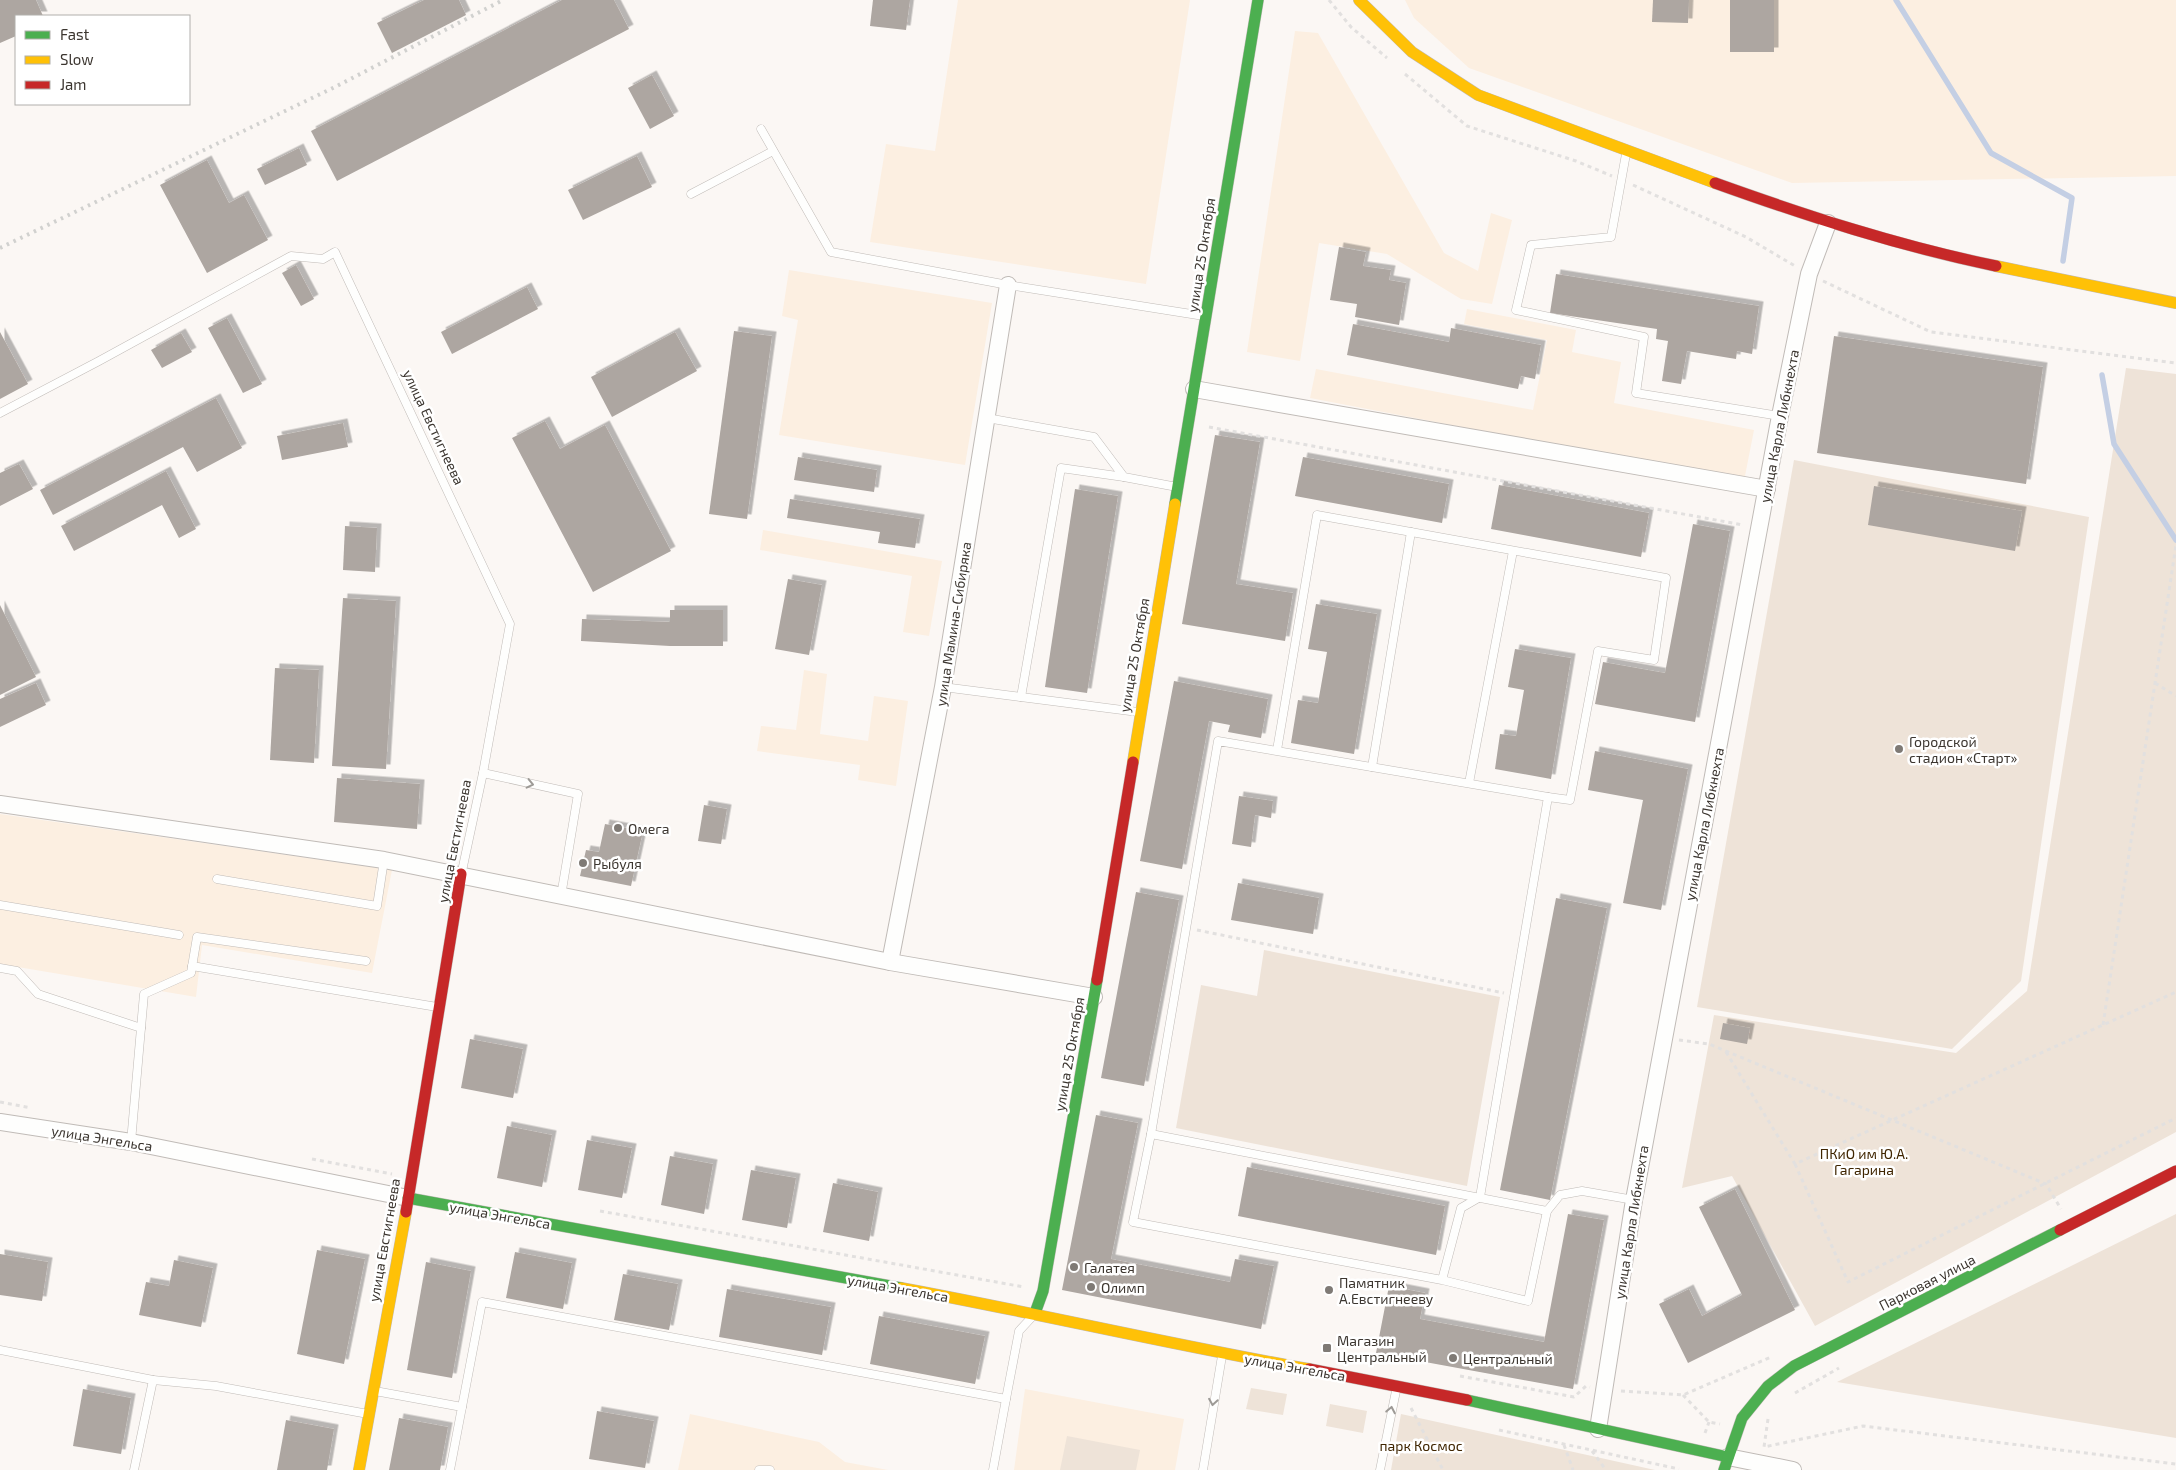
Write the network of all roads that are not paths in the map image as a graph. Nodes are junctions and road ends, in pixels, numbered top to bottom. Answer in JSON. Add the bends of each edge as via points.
{"nodes":[{"id":1,"x":1258,"y":0,"type":"edge"},
{"id":2,"x":1359,"y":0,"type":"edge"},
{"id":3,"x":761,"y":129,"type":"dead end"},
{"id":4,"x":773,"y":151,"type":"junction"},
{"id":5,"x":1626,"y":152,"type":"junction"},
{"id":6,"x":691,"y":194,"type":"dead end"},
{"id":7,"x":1828,"y":223,"type":"junction"},
{"id":8,"x":1008,"y":285,"type":"junction"},
{"id":9,"x":2176,"y":302,"type":"edge"},
{"id":10,"x":1206,"y":316,"type":"junction"},
{"id":11,"x":1194,"y":389,"type":"junction"},
{"id":12,"x":0,"y":412,"type":"edge"},
{"id":13,"x":1780,"y":416,"type":"junction"},
{"id":14,"x":987,"y":418,"type":"junction"},
{"id":15,"x":1124,"y":478,"type":"junction"},
{"id":16,"x":1178,"y":487,"type":"junction"},
{"id":17,"x":1767,"y":489,"type":"junction"},
{"id":18,"x":1411,"y":532,"type":"junction"},
{"id":19,"x":1513,"y":550,"type":"junction"},
{"id":20,"x":943,"y":687,"type":"junction"},
{"id":21,"x":1021,"y":697,"type":"junction"},
{"id":22,"x":1140,"y":712,"type":"junction"},
{"id":23,"x":1277,"y":750,"type":"junction"},
{"id":24,"x":1372,"y":766,"type":"junction"},
{"id":25,"x":483,"y":773,"type":"junction"},
{"id":26,"x":1470,"y":783,"type":"junction"},
{"id":27,"x":1548,"y":797,"type":"junction"},
{"id":28,"x":0,"y":804,"type":"edge"},
{"id":29,"x":384,"y":860,"type":"junction"},
{"id":30,"x":461,"y":874,"type":"junction"},
{"id":31,"x":217,"y":880,"type":"dead end"},
{"id":32,"x":561,"y":896,"type":"junction"},
{"id":33,"x":0,"y":905,"type":"edge"},
{"id":34,"x":179,"y":935,"type":"dead end"},
{"id":35,"x":366,"y":961,"type":"dead end"},
{"id":36,"x":890,"y":962,"type":"junction"},
{"id":37,"x":192,"y":966,"type":"junction"},
{"id":38,"x":0,"y":968,"type":"edge"},
{"id":39,"x":1094,"y":997,"type":"junction"},
{"id":40,"x":439,"y":1007,"type":"junction"},
{"id":41,"x":141,"y":1028,"type":"junction"},
{"id":42,"x":0,"y":1122,"type":"edge"},
{"id":43,"x":1151,"y":1134,"type":"junction"},
{"id":44,"x":131,"y":1142,"type":"junction"},
{"id":45,"x":2176,"y":1171,"type":"edge"},
{"id":46,"x":1480,"y":1197,"type":"junction"},
{"id":47,"x":408,"y":1198,"type":"junction"},
{"id":48,"x":1634,"y":1200,"type":"junction"},
{"id":49,"x":1546,"y":1210,"type":"junction"},
{"id":50,"x":1442,"y":1280,"type":"junction"},
{"id":51,"x":1035,"y":1313,"type":"junction"},
{"id":52,"x":0,"y":1350,"type":"edge"},
{"id":53,"x":1222,"y":1354,"type":"junction"},
{"id":54,"x":153,"y":1380,"type":"junction"},
{"id":55,"x":1397,"y":1385,"type":"junction"},
{"id":56,"x":373,"y":1390,"type":"junction"},
{"id":57,"x":1006,"y":1399,"type":"junction"},
{"id":58,"x":462,"y":1406,"type":"junction"},
{"id":59,"x":369,"y":1414,"type":"junction"},
{"id":60,"x":1598,"y":1429,"type":"junction"},
{"id":61,"x":1726,"y":1464,"type":"edge"},
{"id":62,"x":134,"y":1470,"type":"edge"},
{"id":63,"x":359,"y":1470,"type":"edge"},
{"id":64,"x":450,"y":1470,"type":"edge"},
{"id":65,"x":758,"y":1470,"type":"edge"},
{"id":66,"x":770,"y":1470,"type":"edge"},
{"id":67,"x":992,"y":1470,"type":"edge"},
{"id":68,"x":1203,"y":1470,"type":"edge"},
{"id":69,"x":1380,"y":1470,"type":"edge"},
{"id":70,"x":1793,"y":1470,"type":"edge"}],
"edges":[{"from":1,"to":10,"type":"street","name":"улица 25 Октября"},
{"from":2,"to":5,"type":"street","via":[[1412,52],[1478,95]]},
{"from":3,"to":4,"type":"lane"},
{"from":4,"to":6,"type":"lane"},
{"from":4,"to":8,"type":"lane","via":[[831,252]]},
{"from":5,"to":7,"type":"street"},
{"from":5,"to":13,"type":"lane","via":[[1610,237],[1531,245],[1516,310],[1644,337],[1636,393]]},
{"from":7,"to":9,"type":"street","via":[[1932,253]]},
{"from":7,"to":13,"type":"street","name":"улица Карла Либкнехта","via":[[1809,274]]},
{"from":8,"to":10,"type":"lane"},
{"from":8,"to":14,"type":"street","name":"улица Мамина-Сибиряка"},
{"from":10,"to":11,"type":"street","name":"улица 25 Октября"},
{"from":11,"to":16,"type":"street","name":"улица 25 Октября"},
{"from":11,"to":17,"type":"street"},
{"from":12,"to":25,"type":"lane","name":"улица Евстигнеева","via":[[100,362],[291,256],[323,259],[335,252],[510,624]]},
{"from":13,"to":17,"type":"street","name":"улица Карла Либкнехта"},
{"from":14,"to":15,"type":"lane","via":[[1094,437]]},
{"from":14,"to":20,"type":"street","name":"улица Мамина-Сибиряка"},
{"from":15,"to":16,"type":"lane"},
{"from":15,"to":21,"type":"lane","via":[[1061,468]]},
{"from":16,"to":22,"type":"street","name":"улица 25 Октября"},
{"from":17,"to":48,"type":"street","name":"улица Карла Либкнехта"},
{"from":18,"to":19,"type":"lane"},
{"from":18,"to":23,"type":"lane","via":[[1317,515]]},
{"from":18,"to":24,"type":"lane"},
{"from":19,"to":26,"type":"lane"},
{"from":19,"to":27,"type":"lane","via":[[1666,578],[1654,660],[1598,651],[1570,800]]},
{"from":20,"to":21,"type":"lane"},
{"from":20,"to":36,"type":"street","name":"улица Мамина-Сибиряка"},
{"from":21,"to":22,"type":"lane"},
{"from":22,"to":39,"type":"street","name":"улица 25 Октября"},
{"from":23,"to":24,"type":"lane"},
{"from":23,"to":43,"type":"lane","via":[[1218,742]]},
{"from":24,"to":26,"type":"lane"},
{"from":25,"to":30,"type":"lane","name":"улица Евстигнеева"},
{"from":25,"to":32,"type":"lane","one_way":true,"via":[[578,794]]},
{"from":26,"to":27,"type":"lane"},
{"from":27,"to":46,"type":"lane"},
{"from":28,"to":29,"type":"street"},
{"from":29,"to":30,"type":"street"},
{"from":29,"to":31,"type":"lane","via":[[377,906]]},
{"from":30,"to":32,"type":"street"},
{"from":30,"to":40,"type":"street","name":"улица Евстигнеева"},
{"from":32,"to":36,"type":"street"},
{"from":33,"to":34,"type":"lane"},
{"from":35,"to":37,"type":"lane","via":[[197,936]]},
{"from":36,"to":39,"type":"street"},
{"from":37,"to":40,"type":"lane"},
{"from":37,"to":41,"type":"lane","via":[[191,973],[144,994]]},
{"from":38,"to":41,"type":"lane","via":[[18,971],[38,994]]},
{"from":39,"to":51,"type":"street","name":"улица 25 Октября","via":[[1043,1291]]},
{"from":40,"to":47,"type":"street","name":"улица Евстигнеева"},
{"from":41,"to":44,"type":"lane"},
{"from":42,"to":44,"type":"street","name":"улица Энгельса"},
{"from":43,"to":46,"type":"lane"},
{"from":43,"to":50,"type":"lane","via":[[1133,1222]]},
{"from":44,"to":47,"type":"street","name":"улица Энгельса"},
{"from":45,"to":61,"type":"street","name":"Парковая улица","via":[[1794,1366],[1768,1386],[1742,1418]]},
{"from":46,"to":49,"type":"lane"},
{"from":46,"to":50,"type":"lane","via":[[1460,1208]]},
{"from":47,"to":51,"type":"street","name":"улица Энгельса"},
{"from":47,"to":56,"type":"street","name":"улица Евстигнеева"},
{"from":48,"to":49,"type":"lane","via":[[1582,1191],[1560,1195]]},
{"from":48,"to":60,"type":"street","name":"улица Карла Либкнехта"},
{"from":49,"to":50,"type":"lane","via":[[1528,1300]]},
{"from":51,"to":53,"type":"street","name":"улица Энгельса"},
{"from":51,"to":57,"type":"lane","via":[[1019,1331]]},
{"from":52,"to":54,"type":"lane"},
{"from":53,"to":55,"type":"street","name":"улица Энгельса"},
{"from":53,"to":68,"type":"lane","one_way":true},
{"from":54,"to":59,"type":"lane","via":[[216,1386]]},
{"from":54,"to":62,"type":"lane"},
{"from":55,"to":60,"type":"street","name":"улица Энгельса"},
{"from":69,"to":55,"type":"lane","one_way":true},
{"from":56,"to":58,"type":"lane"},
{"from":56,"to":59,"type":"street","name":"улица Евстигнеева"},
{"from":57,"to":58,"type":"lane","via":[[482,1302]]},
{"from":57,"to":67,"type":"lane"},
{"from":58,"to":64,"type":"lane"},
{"from":59,"to":63,"type":"street","name":"улица Евстигнеева"},
{"from":60,"to":61,"type":"street","name":"улица Энгельса"},
{"from":61,"to":70,"type":"street","name":"улица Энгельса"},
{"from":65,"to":66,"type":"lane"}]}
